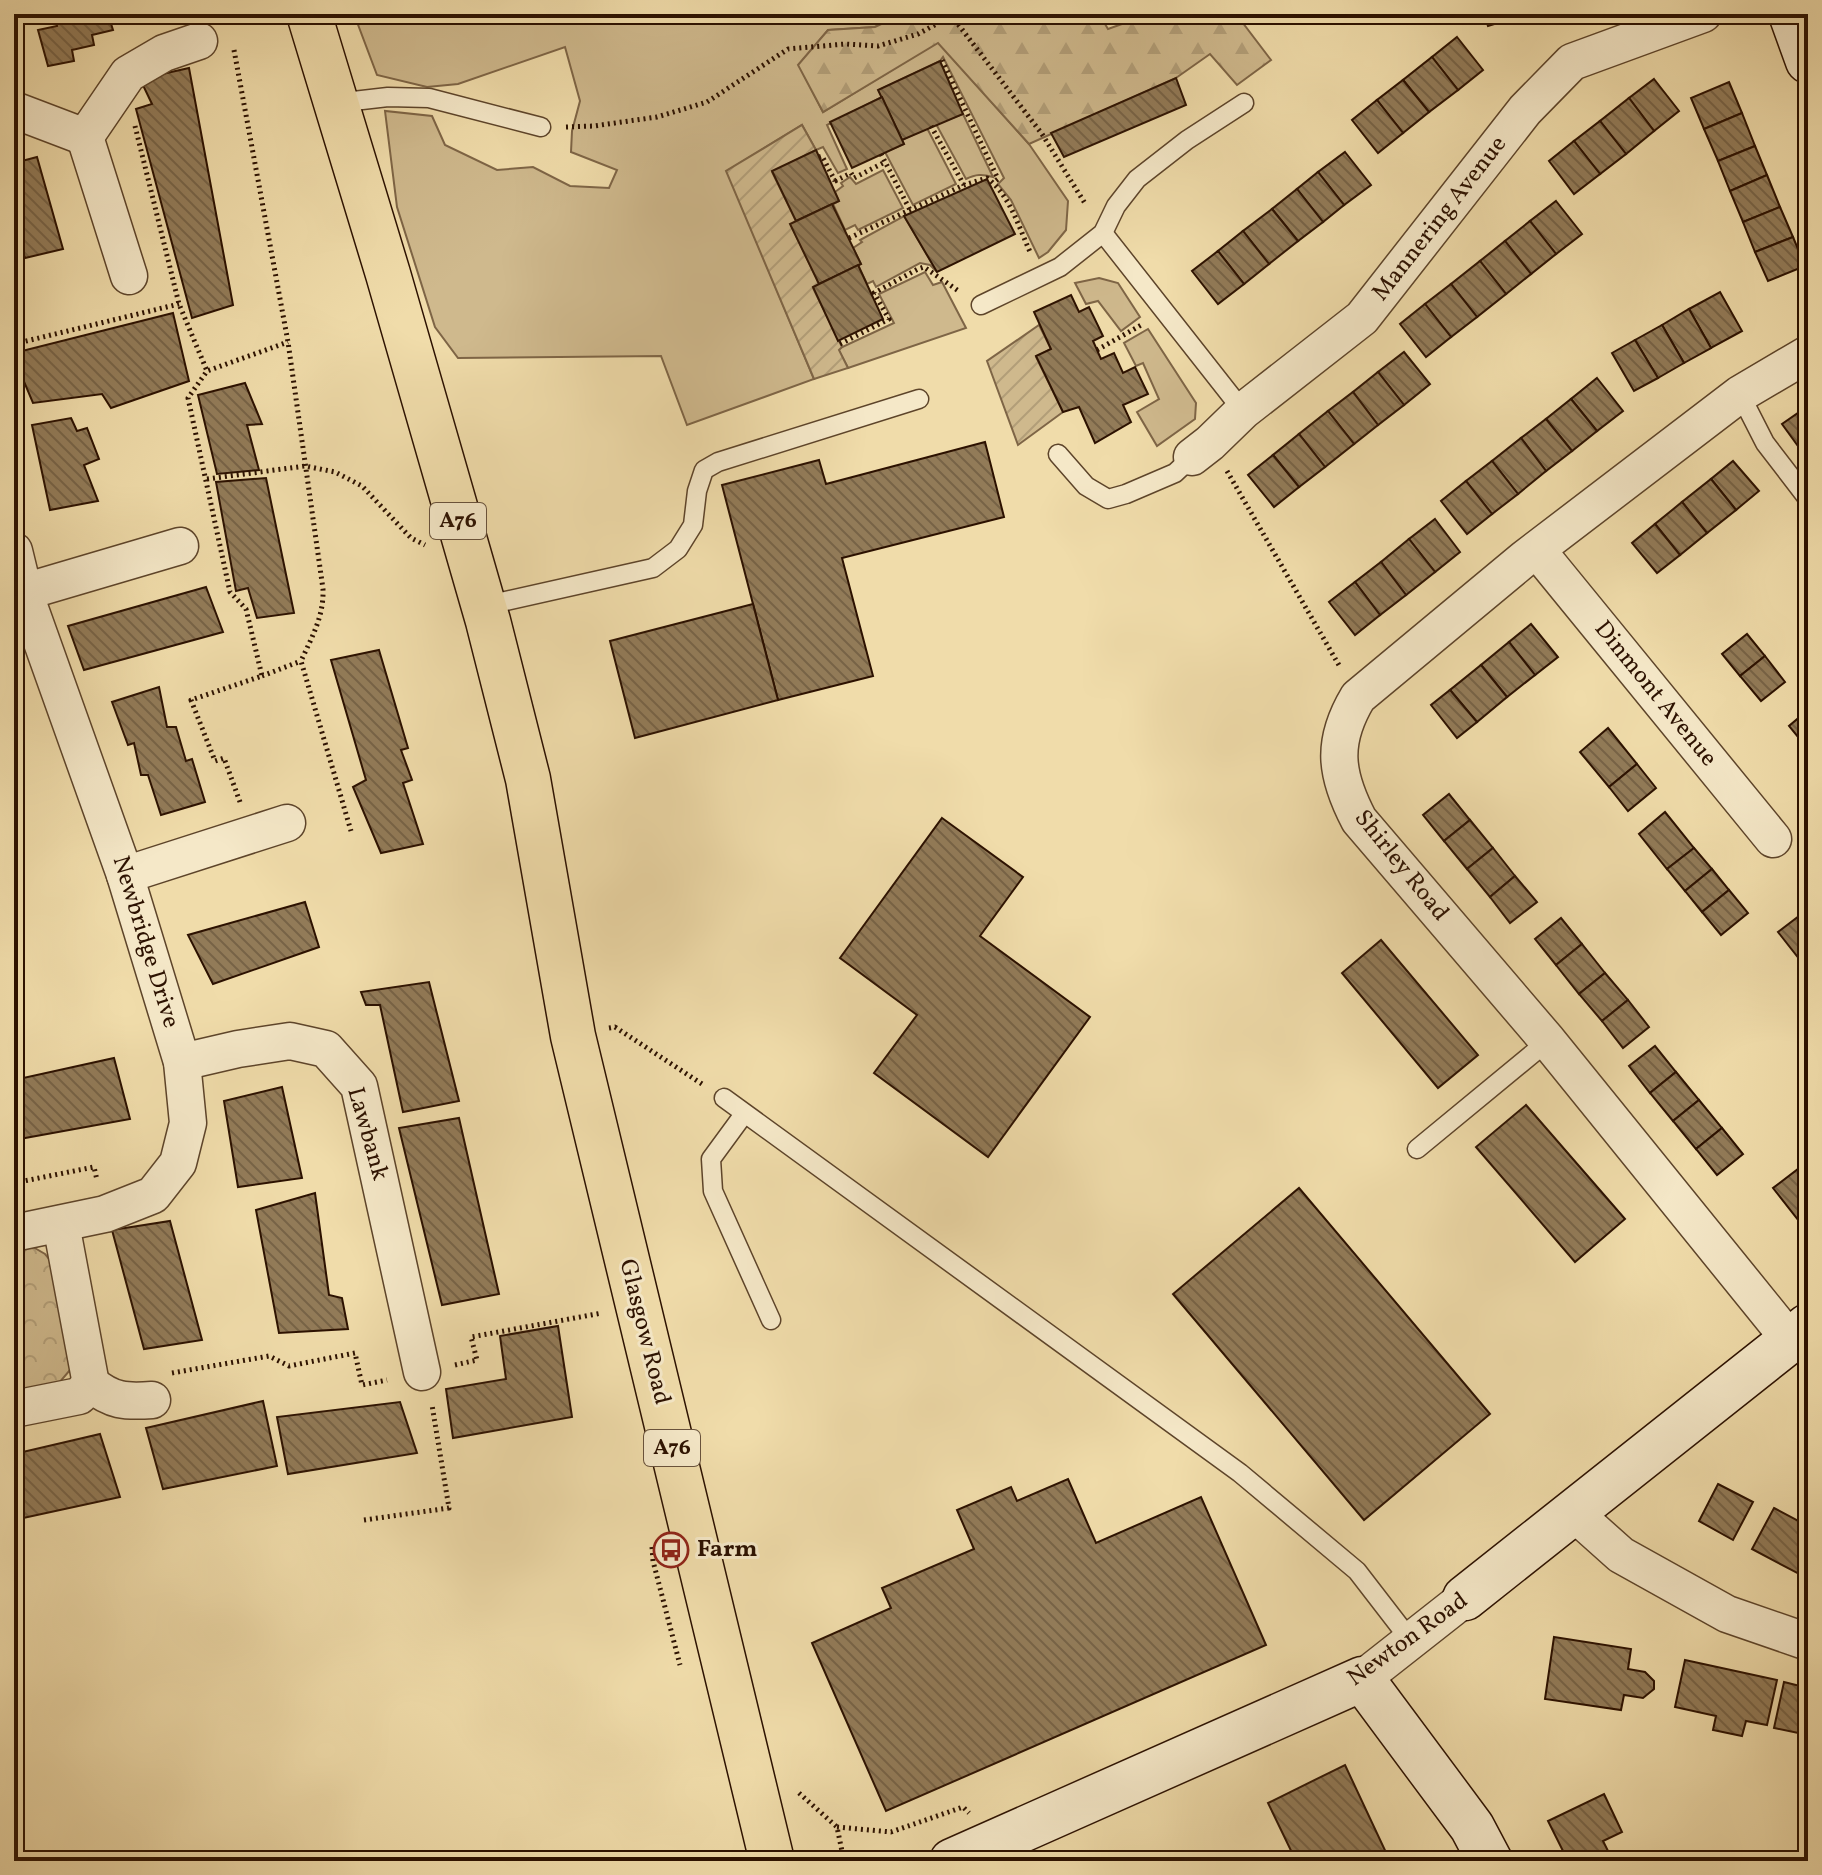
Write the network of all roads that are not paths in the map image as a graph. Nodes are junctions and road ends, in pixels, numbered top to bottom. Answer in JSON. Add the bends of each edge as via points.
{"nodes":[{"id":1,"x":309,"y":14,"type":"edge"},
{"id":2,"x":1703,"y":14,"type":"edge"},
{"id":3,"x":1791,"y":14,"type":"edge"},
{"id":4,"x":215,"y":41,"type":"road end"},
{"id":5,"x":1808,"y":61,"type":"edge"},
{"id":6,"x":336,"y":103,"type":"junction"},
{"id":7,"x":1244,"y":103,"type":"dead end"},
{"id":8,"x":14,"y":110,"type":"edge"},
{"id":9,"x":541,"y":127,"type":"road end"},
{"id":10,"x":85,"y":137,"type":"junction"},
{"id":11,"x":1103,"y":233,"type":"junction"},
{"id":12,"x":129,"y":276,"type":"dead end"},
{"id":13,"x":981,"y":305,"type":"road end"},
{"id":14,"x":1808,"y":354,"type":"edge"},
{"id":15,"x":1740,"y":394,"type":"junction"},
{"id":16,"x":919,"y":399,"type":"dead end"},
{"id":17,"x":1243,"y":411,"type":"junction"},
{"id":18,"x":1201,"y":450,"type":"joint"},
{"id":19,"x":1058,"y":454,"type":"dead end"},
{"id":20,"x":1808,"y":499,"type":"edge"},
{"id":21,"x":180,"y":546,"type":"dead end"},
{"id":22,"x":1537,"y":550,"type":"junction"},
{"id":23,"x":14,"y":551,"type":"edge"},
{"id":24,"x":24,"y":592,"type":"junction"},
{"id":25,"x":483,"y":606,"type":"junction"},
{"id":26,"x":287,"y":823,"type":"dead end"},
{"id":27,"x":1773,"y":839,"type":"dead end"},
{"id":28,"x":125,"y":875,"type":"junction"},
{"id":29,"x":1548,"y":1041,"type":"junction"},
{"id":30,"x":182,"y":1062,"type":"junction"},
{"id":31,"x":724,"y":1098,"type":"road end"},
{"id":32,"x":744,"y":1114,"type":"junction"},
{"id":33,"x":1417,"y":1149,"type":"dead end"},
{"id":34,"x":61,"y":1224,"type":"junction"},
{"id":35,"x":14,"y":1233,"type":"edge"},
{"id":36,"x":771,"y":1320,"type":"dead end"},
{"id":37,"x":1799,"y":1333,"type":"edge"},
{"id":38,"x":91,"y":1384,"type":"junction"},
{"id":39,"x":427,"y":1387,"type":"road end"},
{"id":40,"x":152,"y":1400,"type":"dead end"},
{"id":41,"x":14,"y":1409,"type":"edge"},
{"id":42,"x":1574,"y":1513,"type":"junction"},
{"id":43,"x":1465,"y":1598,"type":"joint"},
{"id":44,"x":1411,"y":1641,"type":"junction"},
{"id":45,"x":1808,"y":1642,"type":"edge"},
{"id":46,"x":1362,"y":1679,"type":"junction"},
{"id":47,"x":772,"y":1861,"type":"edge"},
{"id":48,"x":952,"y":1861,"type":"edge"},
{"id":49,"x":1490,"y":1861,"type":"edge"}],
"edges":[{"from":1,"to":6,"type":"highway","number":"A76"},
{"from":2,"to":17,"type":"street","name":"Mannering Avenue","via":[[1572,62],[1525,110],[1362,318]]},
{"from":3,"to":5,"type":"street"},
{"from":4,"to":10,"type":"street","via":[[164,53],[128,74]]},
{"from":6,"to":9,"type":"lane","via":[[429,98]]},
{"from":6,"to":25,"type":"highway","number":"A76"},
{"from":7,"to":11,"type":"lane","via":[[1137,179]]},
{"from":8,"to":10,"type":"street"},
{"from":10,"to":12,"type":"street"},
{"from":11,"to":13,"type":"lane","via":[[1060,267]]},
{"from":11,"to":17,"type":"lane"},
{"from":14,"to":15,"type":"street","name":"Shirley Road"},
{"from":15,"to":20,"type":"lane","via":[[1765,443]]},
{"from":15,"to":22,"type":"street","name":"Shirley Road"},
{"from":16,"to":25,"type":"lane","via":[[704,470],[693,525],[678,549],[653,568]]},
{"from":17,"to":18,"type":"street","name":"Mannering Avenue"},
{"from":18,"to":19,"type":"lane","via":[[1175,473],[1108,499],[1086,486]]},
{"from":21,"to":24,"type":"street"},
{"from":22,"to":27,"type":"street","name":"Dinmont Avenue"},
{"from":22,"to":29,"type":"street","name":"Shirley Road","via":[[1358,697],[1346,718],[1339,762],[1342,783],[1359,820]]},
{"from":23,"to":24,"type":"street","name":"Newbridge Drive"},
{"from":24,"to":28,"type":"street","name":"Newbridge Drive"},
{"from":25,"to":47,"type":"highway","name":"Glasgow Road","number":"A76","via":[[528,779],[573,1036]]},
{"from":26,"to":28,"type":"street"},
{"from":28,"to":30,"type":"street","name":"Newbridge Drive"},
{"from":29,"to":33,"type":"lane"},
{"from":29,"to":37,"type":"street","name":"Shirley Road"},
{"from":30,"to":34,"type":"street","name":"Newbridge Drive","via":[[188,1123],[178,1163],[153,1195]]},
{"from":30,"to":39,"type":"street","name":"Lawbank","via":[[290,1041],[326,1049],[359,1086]]},
{"from":31,"to":32,"type":"lane"},
{"from":32,"to":36,"type":"lane","via":[[711,1159],[713,1191]]},
{"from":32,"to":44,"type":"lane","via":[[1240,1473],[1357,1571]]},
{"from":34,"to":35,"type":"street","name":"Newbridge Drive"},
{"from":34,"to":38,"type":"street"},
{"from":37,"to":42,"type":"street","name":"Newton Road"},
{"from":38,"to":40,"type":"street","via":[[106,1396],[128,1402]]},
{"from":38,"to":41,"type":"street","via":[[79,1396]]},
{"from":42,"to":43,"type":"street","name":"Newton Road"},
{"from":42,"to":45,"type":"street","via":[[1621,1555],[1727,1614]]},
{"from":43,"to":44,"type":"street","name":"Newton Road"},
{"from":44,"to":46,"type":"street","name":"Newton Road"},
{"from":46,"to":48,"type":"street","name":"Newton Road"},
{"from":46,"to":49,"type":"street","via":[[1472,1827]]}]}
